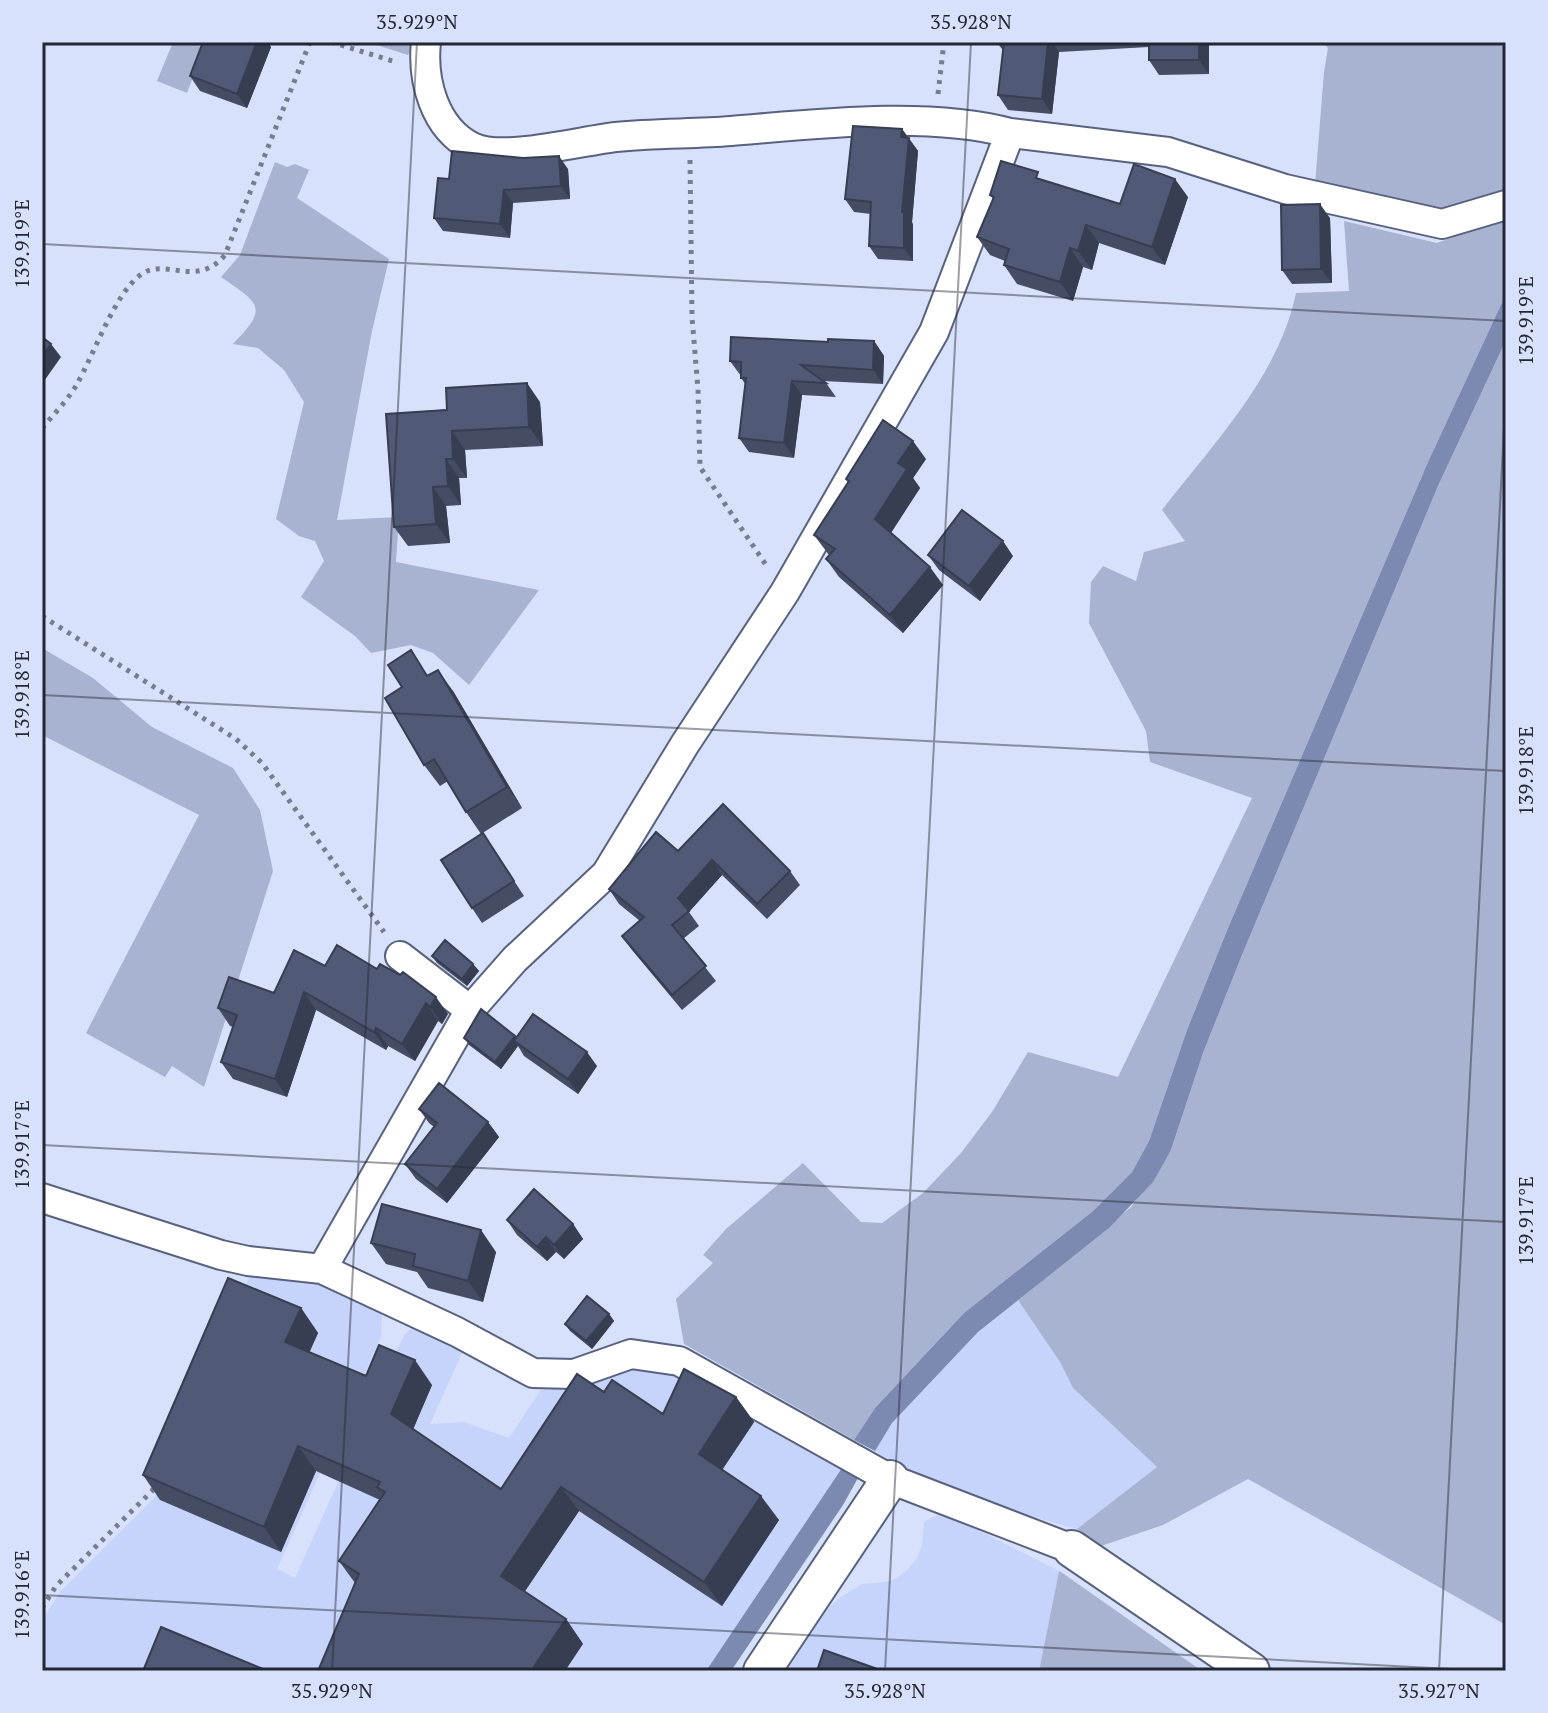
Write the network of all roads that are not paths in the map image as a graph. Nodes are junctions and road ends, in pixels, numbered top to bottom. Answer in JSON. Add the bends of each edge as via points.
{"nodes":[{"id":1,"x":426,"y":42,"type":"edge"},
{"id":2,"x":1010,"y":133,"type":"junction"},
{"id":3,"x":1506,"y":205,"type":"edge"},
{"id":4,"x":400,"y":956,"type":"road end"},
{"id":5,"x":470,"y":1010,"type":"junction"},
{"id":6,"x":42,"y":1198,"type":"edge"},
{"id":7,"x":322,"y":1269,"type":"junction"},
{"id":8,"x":890,"y":1479,"type":"junction"},
{"id":9,"x":1072,"y":1549,"type":"joint"},
{"id":10,"x":762,"y":1671,"type":"edge"},
{"id":11,"x":1251,"y":1671,"type":"edge"}],
"edges":[{"from":1,"to":2,"type":"street","via":[[424,70],[437,111],[470,146],[493,153],[617,137],[857,121],[935,123]]},
{"from":2,"to":3,"type":"street","via":[[1168,152],[1285,189],[1442,224]]},
{"from":2,"to":5,"type":"street","via":[[934,332],[785,592],[606,874],[515,959]]},
{"from":4,"to":5,"type":"street"},
{"from":5,"to":7,"type":"street"},
{"from":6,"to":7,"type":"street","via":[[221,1255]]},
{"from":7,"to":8,"type":"street","via":[[533,1373],[574,1374],[631,1354],[679,1361]]},
{"from":8,"to":9,"type":"street"},
{"from":8,"to":10,"type":"street"},
{"from":9,"to":11,"type":"street"}]}
